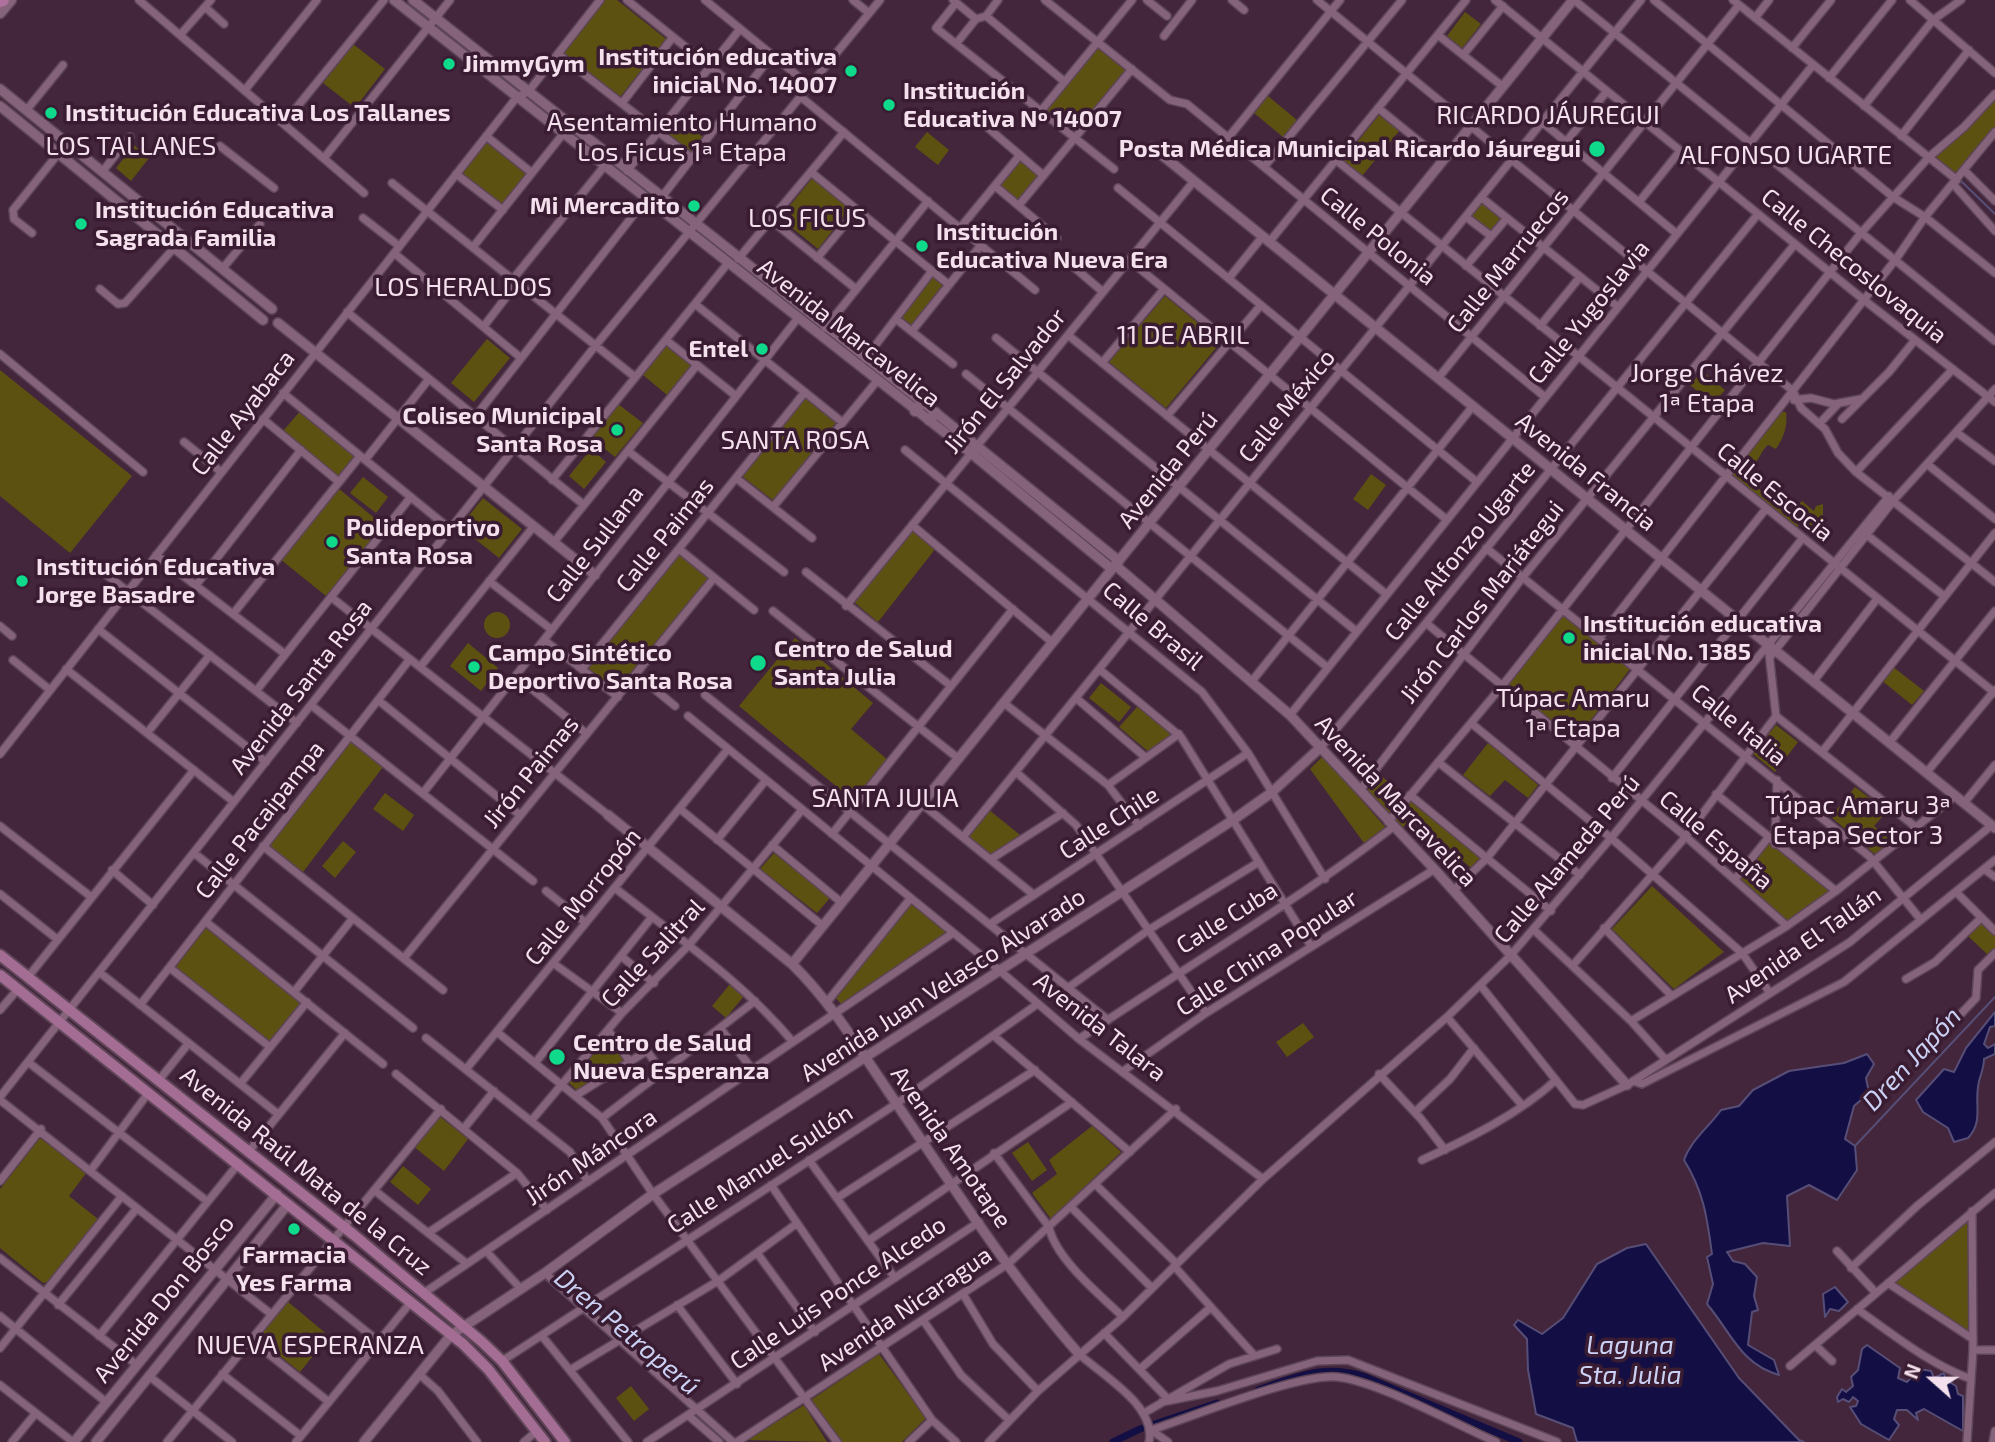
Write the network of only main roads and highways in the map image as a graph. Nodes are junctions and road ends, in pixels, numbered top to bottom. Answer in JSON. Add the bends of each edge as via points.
{"nodes":[{"id":1,"x":11,"y":0,"type":"edge"},
{"id":2,"x":0,"y":13,"type":"edge"},
{"id":3,"x":0,"y":955,"type":"edge"},
{"id":4,"x":0,"y":975,"type":"edge"},
{"id":5,"x":286,"y":1182,"type":"junction"},
{"id":6,"x":299,"y":1192,"type":"junction"},
{"id":7,"x":277,"y":1194,"type":"junction"},
{"id":8,"x":288,"y":1204,"type":"junction"},
{"id":9,"x":545,"y":1442,"type":"edge"},
{"id":10,"x":565,"y":1442,"type":"edge"}],
"edges":[{"from":1,"to":2,"type":"main road"},
{"from":3,"to":5,"type":"main road","name":"Avenida Raúl Mata de la Cruz"},
{"from":4,"to":7,"type":"main road","name":"Avenida Raúl Mata de la Cruz"},
{"from":5,"to":6,"type":"main road","name":"Avenida Raúl Mata de la Cruz"},
{"from":5,"to":7,"type":"main road","name":"Avenida Don Bosco"},
{"from":6,"to":8,"type":"main road","name":"Avenida Don Bosco"},
{"from":6,"to":10,"type":"main road","name":"Avenida Raúl Mata de la Cruz","via":[[502,1361]]},
{"from":7,"to":8,"type":"main road","name":"Avenida Raúl Mata de la Cruz"},
{"from":8,"to":9,"type":"main road","name":"Avenida Raúl Mata de la Cruz","via":[[488,1369]]}]}
